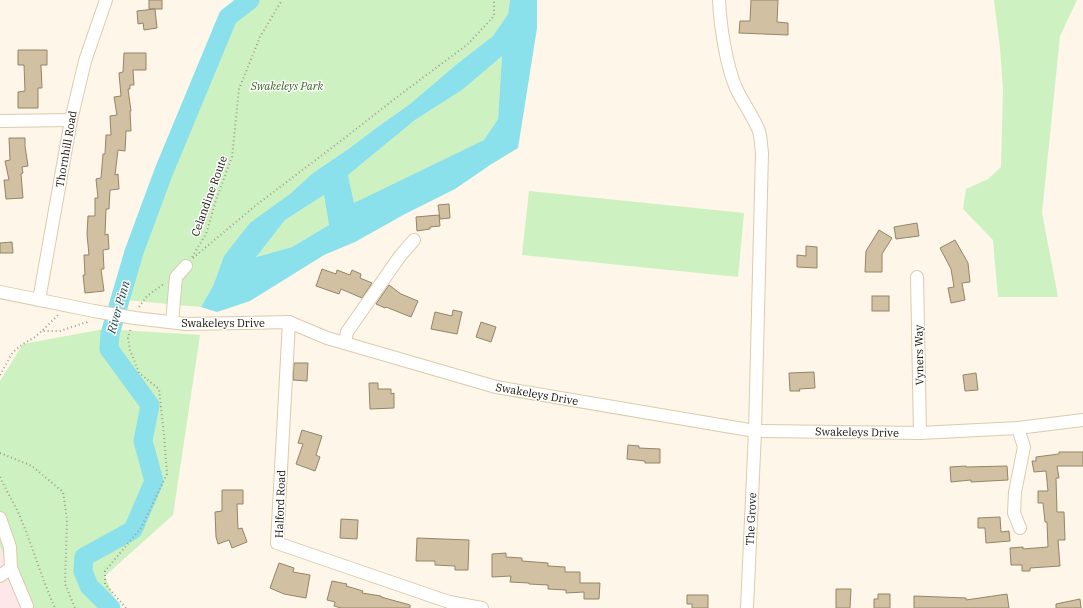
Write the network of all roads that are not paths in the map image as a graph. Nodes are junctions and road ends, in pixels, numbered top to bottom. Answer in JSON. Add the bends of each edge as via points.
{"nodes":[{"id":1,"x":106,"y":0,"type":"edge"},
{"id":2,"x":720,"y":0,"type":"edge"},
{"id":3,"x":71,"y":120,"type":"junction"},
{"id":4,"x":0,"y":121,"type":"edge"},
{"id":5,"x":414,"y":240,"type":"dead end"},
{"id":6,"x":188,"y":264,"type":"road end"},
{"id":7,"x":917,"y":276,"type":"dead end"},
{"id":8,"x":0,"y":292,"type":"edge"},
{"id":9,"x":39,"y":300,"type":"junction"},
{"id":10,"x":172,"y":322,"type":"junction"},
{"id":11,"x":289,"y":322,"type":"junction"},
{"id":12,"x":345,"y":343,"type":"junction"},
{"id":13,"x":1083,"y":420,"type":"edge"},
{"id":14,"x":1018,"y":428,"type":"junction"},
{"id":15,"x":755,"y":431,"type":"junction"},
{"id":16,"x":920,"y":433,"type":"junction"},
{"id":17,"x":0,"y":518,"type":"edge"},
{"id":18,"x":1020,"y":528,"type":"dead end"},
{"id":19,"x":11,"y":568,"type":"junction"},
{"id":20,"x":0,"y":576,"type":"edge"},
{"id":21,"x":27,"y":606,"type":"dead end"},
{"id":22,"x":482,"y":608,"type":"edge"},
{"id":23,"x":747,"y":608,"type":"edge"}],
"edges":[{"from":1,"to":3,"type":"street","name":"Thornhill Road","via":[[85,61]]},
{"from":2,"to":15,"type":"street","name":"The Grove","via":[[723,39],[730,68],[736,87],[759,133],[762,153]]},
{"from":3,"to":4,"type":"street"},
{"from":3,"to":9,"type":"street","name":"Thornhill Road"},
{"from":5,"to":12,"type":"street","via":[[347,332]]},
{"from":6,"to":10,"type":"street","via":[[176,277]]},
{"from":7,"to":16,"type":"street","name":"Vyners Way"},
{"from":8,"to":9,"type":"street","name":"Swakeleys Drive"},
{"from":9,"to":10,"type":"street","name":"Swakeleys Drive","via":[[131,318]]},
{"from":10,"to":11,"type":"street","name":"Swakeleys Drive"},
{"from":11,"to":12,"type":"street","name":"Swakeleys Drive"},
{"from":11,"to":22,"type":"street","name":"Halford Road","via":[[277,543],[449,602]]},
{"from":12,"to":15,"type":"street","name":"Swakeleys Drive","via":[[496,387]]},
{"from":13,"to":14,"type":"street","name":"Swakeleys Drive"},
{"from":14,"to":16,"type":"street","name":"Swakeleys Drive"},
{"from":14,"to":18,"type":"street","via":[[1024,447],[1015,492],[1014,513]]},
{"from":15,"to":16,"type":"street","name":"Swakeleys Drive"},
{"from":15,"to":23,"type":"street","name":"The Grove"},
{"from":17,"to":19,"type":"street","via":[[10,547]]},
{"from":19,"to":20,"type":"street"},
{"from":19,"to":21,"type":"street"}]}
